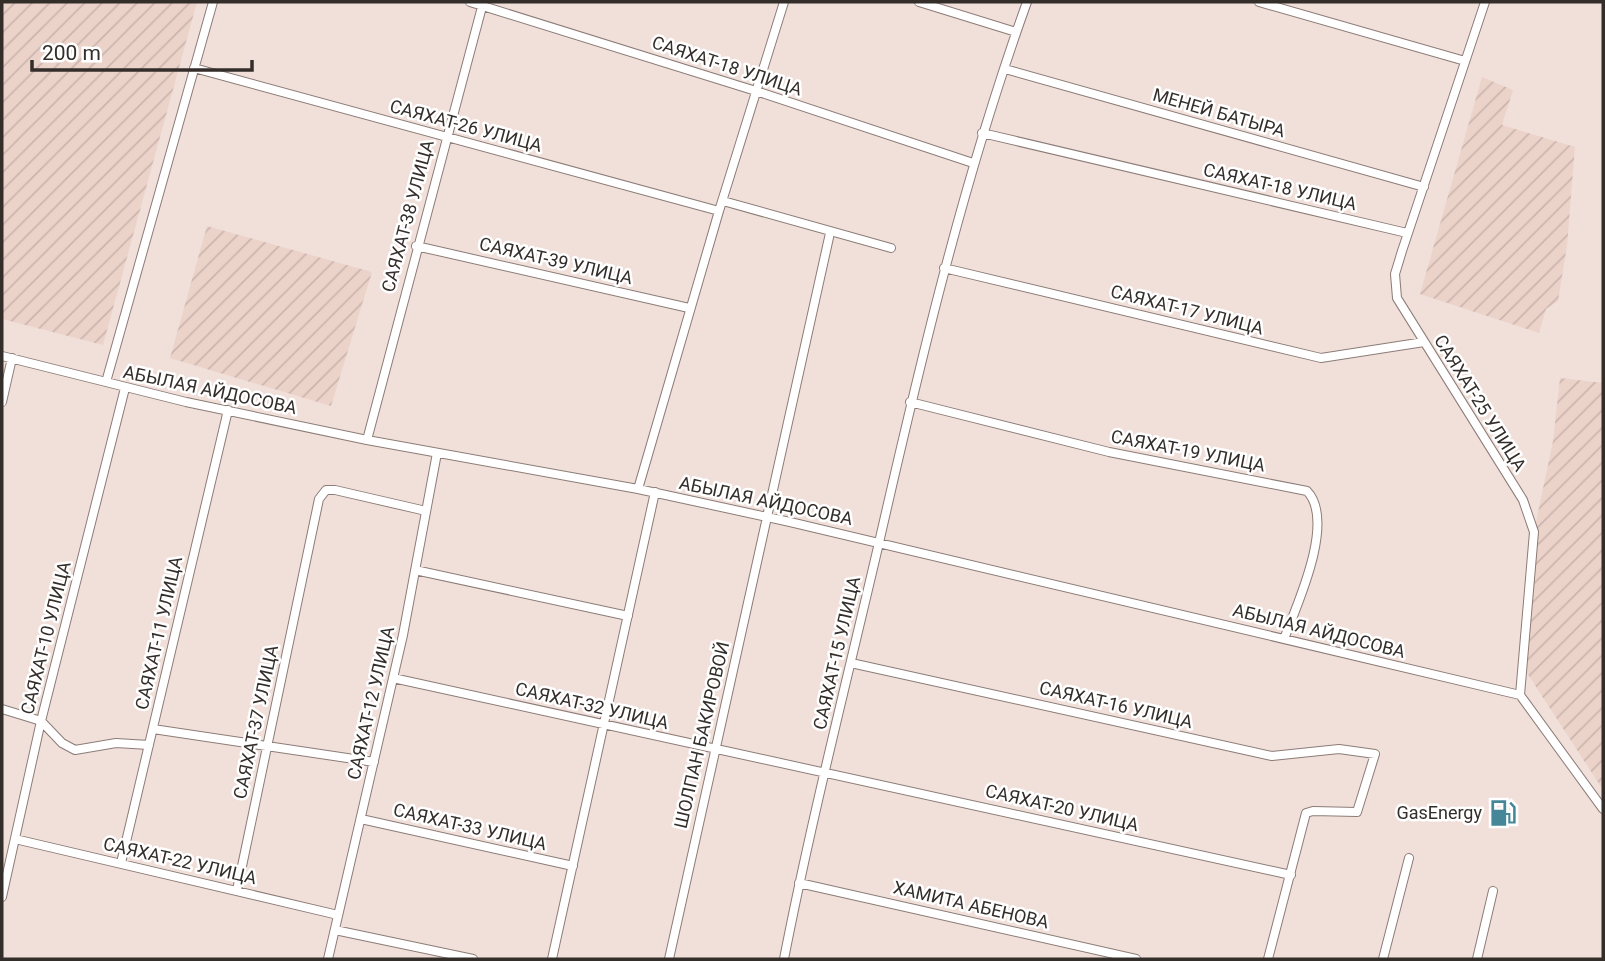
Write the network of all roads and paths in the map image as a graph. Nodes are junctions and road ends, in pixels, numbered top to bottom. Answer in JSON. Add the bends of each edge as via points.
{"nodes":[{"id":1,"x":213,"y":2,"type":"edge"},
{"id":2,"x":470,"y":2,"type":"edge"},
{"id":3,"x":784,"y":2,"type":"edge"},
{"id":4,"x":919,"y":2,"type":"edge"},
{"id":5,"x":1027,"y":2,"type":"edge"},
{"id":6,"x":1259,"y":2,"type":"edge"},
{"id":7,"x":1485,"y":2,"type":"edge"},
{"id":8,"x":483,"y":4,"type":"edge"},
{"id":9,"x":1016,"y":32,"type":"junction"},
{"id":10,"x":1465,"y":61,"type":"junction"},
{"id":11,"x":194,"y":68,"type":"junction"},
{"id":12,"x":1005,"y":69,"type":"junction"},
{"id":13,"x":759,"y":92,"type":"junction"},
{"id":14,"x":982,"y":133,"type":"junction"},
{"id":15,"x":446,"y":136,"type":"junction"},
{"id":16,"x":973,"y":163,"type":"junction"},
{"id":17,"x":1424,"y":187,"type":"junction"},
{"id":18,"x":723,"y":201,"type":"junction"},
{"id":19,"x":719,"y":211,"type":"junction"},
{"id":20,"x":830,"y":233,"type":"junction"},
{"id":21,"x":1407,"y":233,"type":"junction"},
{"id":22,"x":416,"y":246,"type":"junction"},
{"id":23,"x":891,"y":248,"type":"dead end"},
{"id":24,"x":944,"y":268,"type":"junction"},
{"id":25,"x":690,"y":308,"type":"junction"},
{"id":26,"x":1424,"y":342,"type":"junction"},
{"id":27,"x":2,"y":356,"type":"edge"},
{"id":28,"x":12,"y":358,"type":"junction"},
{"id":29,"x":106,"y":382,"type":"junction"},
{"id":30,"x":125,"y":387,"type":"junction"},
{"id":31,"x":2,"y":402,"type":"edge"},
{"id":32,"x":910,"y":402,"type":"junction"},
{"id":33,"x":228,"y":410,"type":"junction"},
{"id":34,"x":367,"y":440,"type":"junction"},
{"id":35,"x":437,"y":453,"type":"junction"},
{"id":36,"x":638,"y":489,"type":"junction"},
{"id":37,"x":655,"y":492,"type":"junction"},
{"id":38,"x":426,"y":512,"type":"junction"},
{"id":39,"x":766,"y":518,"type":"junction"},
{"id":40,"x":879,"y":542,"type":"junction"},
{"id":41,"x":415,"y":570,"type":"junction"},
{"id":42,"x":628,"y":616,"type":"junction"},
{"id":43,"x":1284,"y":639,"type":"junction"},
{"id":44,"x":851,"y":663,"type":"junction"},
{"id":45,"x":393,"y":678,"type":"junction"},
{"id":46,"x":1520,"y":695,"type":"junction"},
{"id":47,"x":2,"y":709,"type":"edge"},
{"id":48,"x":41,"y":721,"type":"junction"},
{"id":49,"x":604,"y":723,"type":"junction"},
{"id":50,"x":153,"y":729,"type":"junction"},
{"id":51,"x":149,"y":745,"type":"junction"},
{"id":52,"x":267,"y":746,"type":"junction"},
{"id":53,"x":714,"y":750,"type":"junction"},
{"id":54,"x":374,"y":762,"type":"junction"},
{"id":55,"x":826,"y":772,"type":"junction"},
{"id":56,"x":1603,"y":809,"type":"edge"},
{"id":57,"x":361,"y":819,"type":"junction"},
{"id":58,"x":15,"y":839,"type":"junction"},
{"id":59,"x":1409,"y":858,"type":"dead end"},
{"id":60,"x":121,"y":863,"type":"junction"},
{"id":61,"x":573,"y":866,"type":"junction"},
{"id":62,"x":1291,"y":876,"type":"junction"},
{"id":63,"x":799,"y":883,"type":"junction"},
{"id":64,"x":237,"y":890,"type":"junction"},
{"id":65,"x":1493,"y":891,"type":"dead end"},
{"id":66,"x":2,"y":897,"type":"edge"},
{"id":67,"x":338,"y":915,"type":"junction"},
{"id":68,"x":335,"y":930,"type":"junction"},
{"id":69,"x":328,"y":959,"type":"edge"},
{"id":70,"x":473,"y":959,"type":"edge"},
{"id":71,"x":552,"y":959,"type":"edge"},
{"id":72,"x":669,"y":959,"type":"edge"},
{"id":73,"x":784,"y":959,"type":"edge"},
{"id":74,"x":1136,"y":959,"type":"edge"},
{"id":75,"x":1268,"y":959,"type":"edge"},
{"id":76,"x":1383,"y":959,"type":"edge"},
{"id":77,"x":1477,"y":959,"type":"edge"}],
"edges":[{"from":1,"to":11,"type":"street"},
{"from":2,"to":8,"type":"street","name":"САЯХАТ-18 УЛИЦА"},
{"from":3,"to":13,"type":"street"},
{"from":4,"to":9,"type":"street"},
{"from":5,"to":9,"type":"street","name":"САЯХАТ-15 УЛИЦА"},
{"from":6,"to":10,"type":"street"},
{"from":7,"to":10,"type":"street","name":"САЯХАТ-25 УЛИЦА"},
{"from":8,"to":13,"type":"street","name":"САЯХАТ-18 УЛИЦА"},
{"from":8,"to":15,"type":"street","name":"САЯХАТ-38 УЛИЦА"},
{"from":9,"to":12,"type":"street","name":"САЯХАТ-15 УЛИЦА"},
{"from":10,"to":17,"type":"street","name":"САЯХАТ-25 УЛИЦА"},
{"from":11,"to":15,"type":"street","name":"САЯХАТ-26 УЛИЦА"},
{"from":11,"to":29,"type":"street"},
{"from":12,"to":14,"type":"street","name":"САЯХАТ-15 УЛИЦА"},
{"from":12,"to":17,"type":"street","name":"МЕНЕЙ БАТЫРА"},
{"from":13,"to":16,"type":"street","name":"САЯХАТ-18 УЛИЦА"},
{"from":13,"to":18,"type":"street"},
{"from":14,"to":16,"type":"street","name":"САЯХАТ-15 УЛИЦА"},
{"from":14,"to":21,"type":"street","name":"САЯХАТ-18 УЛИЦА"},
{"from":15,"to":19,"type":"street","name":"САЯХАТ-26 УЛИЦА"},
{"from":15,"to":22,"type":"street","name":"САЯХАТ-38 УЛИЦА"},
{"from":16,"to":24,"type":"street","name":"САЯХАТ-15 УЛИЦА"},
{"from":17,"to":21,"type":"street","name":"САЯХАТ-25 УЛИЦА"},
{"from":18,"to":19,"type":"street"},
{"from":18,"to":20,"type":"street"},
{"from":19,"to":25,"type":"street"},
{"from":20,"to":23,"type":"street"},
{"from":20,"to":39,"type":"street","name":"ШОЛПАН БАКИРОВОЙ"},
{"from":21,"to":26,"type":"street","name":"САЯХАТ-25 УЛИЦА","via":[[1395,274],[1397,298]]},
{"from":22,"to":25,"type":"street","name":"САЯХАТ-39 УЛИЦА"},
{"from":22,"to":34,"type":"street","name":"САЯХАТ-38 УЛИЦА"},
{"from":24,"to":26,"type":"street","name":"САЯХАТ-17 УЛИЦА","via":[[1321,358]]},
{"from":24,"to":32,"type":"street","name":"САЯХАТ-15 УЛИЦА"},
{"from":25,"to":36,"type":"street"},
{"from":26,"to":46,"type":"street","name":"САЯХАТ-25 УЛИЦА","via":[[1523,500],[1534,531]]},
{"from":27,"to":28,"type":"street","name":"АБЫЛАЯ АЙДОСОВА"},
{"from":28,"to":29,"type":"street","name":"АБЫЛАЯ АЙДОСОВА"},
{"from":28,"to":31,"type":"street"},
{"from":29,"to":30,"type":"street","name":"АБЫЛАЯ АЙДОСОВА"},
{"from":30,"to":33,"type":"street","name":"АБЫЛАЯ АЙДОСОВА"},
{"from":30,"to":48,"type":"street","name":"САЯХАТ-10 УЛИЦА"},
{"from":32,"to":40,"type":"street","name":"САЯХАТ-15 УЛИЦА"},
{"from":32,"to":43,"type":"street","name":"САЯХАТ-19 УЛИЦА","via":[[1110,452],[1307,491],[1316,500],[1320,516],[1307,579]]},
{"from":33,"to":34,"type":"street","name":"АБЫЛАЯ АЙДОСОВА"},
{"from":33,"to":50,"type":"street","name":"САЯХАТ-11 УЛИЦА"},
{"from":34,"to":35,"type":"street","name":"АБЫЛАЯ АЙДОСОВА"},
{"from":35,"to":36,"type":"street","name":"АБЫЛАЯ АЙДОСОВА"},
{"from":35,"to":38,"type":"street","name":"САЯХАТ-12 УЛИЦА"},
{"from":36,"to":37,"type":"street","name":"АБЫЛАЯ АЙДОСОВА"},
{"from":37,"to":39,"type":"street","name":"АБЫЛАЯ АЙДОСОВА"},
{"from":37,"to":42,"type":"street"},
{"from":38,"to":41,"type":"street","name":"САЯХАТ-12 УЛИЦА"},
{"from":38,"to":52,"type":"street","name":"САЯХАТ-37 УЛИЦА","via":[[335,490],[326,490],[319,499]]},
{"from":39,"to":40,"type":"street","name":"АБЫЛАЯ АЙДОСОВА"},
{"from":39,"to":53,"type":"street","name":"ШОЛПАН БАКИРОВОЙ"},
{"from":40,"to":43,"type":"street","name":"АБЫЛАЯ АЙДОСОВА"},
{"from":40,"to":44,"type":"street","name":"САЯХАТ-15 УЛИЦА"},
{"from":41,"to":42,"type":"street"},
{"from":41,"to":45,"type":"street","name":"САЯХАТ-12 УЛИЦА"},
{"from":42,"to":49,"type":"street"},
{"from":43,"to":46,"type":"street","name":"АБЫЛАЯ АЙДОСОВА"},
{"from":44,"to":55,"type":"street","name":"САЯХАТ-15 УЛИЦА"},
{"from":44,"to":62,"type":"street","name":"САЯХАТ-16 УЛИЦА","via":[[1272,756],[1339,749],[1375,754],[1357,812],[1306,813]]},
{"from":45,"to":49,"type":"street","name":"САЯХАТ-32 УЛИЦА"},
{"from":45,"to":54,"type":"street","name":"САЯХАТ-12 УЛИЦА"},
{"from":46,"to":56,"type":"street"},
{"from":47,"to":48,"type":"street"},
{"from":48,"to":51,"type":"street","via":[[75,750],[116,743]]},
{"from":48,"to":58,"type":"street","name":"САЯХАТ-10 УЛИЦА"},
{"from":49,"to":53,"type":"street","name":"САЯХАТ-32 УЛИЦА"},
{"from":49,"to":61,"type":"street"},
{"from":50,"to":51,"type":"street","name":"САЯХАТ-11 УЛИЦА"},
{"from":50,"to":52,"type":"street"},
{"from":51,"to":60,"type":"street","name":"САЯХАТ-11 УЛИЦА"},
{"from":52,"to":54,"type":"street"},
{"from":52,"to":64,"type":"street","name":"САЯХАТ-37 УЛИЦА"},
{"from":53,"to":55,"type":"street","name":"САЯХАТ-32 УЛИЦА"},
{"from":53,"to":72,"type":"street","name":"ШОЛПАН БАКИРОВОЙ"},
{"from":54,"to":57,"type":"street","name":"САЯХАТ-12 УЛИЦА"},
{"from":55,"to":62,"type":"street","name":"САЯХАТ-20 УЛИЦА"},
{"from":55,"to":63,"type":"street","name":"САЯХАТ-15 УЛИЦА"},
{"from":57,"to":61,"type":"street","name":"САЯХАТ-33 УЛИЦА"},
{"from":57,"to":67,"type":"street","name":"САЯХАТ-12 УЛИЦА"},
{"from":58,"to":60,"type":"street","name":"САЯХАТ-22 УЛИЦА"},
{"from":58,"to":66,"type":"street","name":"САЯХАТ-10 УЛИЦА"},
{"from":59,"to":76,"type":"street"},
{"from":60,"to":64,"type":"street","name":"САЯХАТ-22 УЛИЦА"},
{"from":61,"to":71,"type":"street"},
{"from":62,"to":75,"type":"street"},
{"from":63,"to":73,"type":"street","name":"САЯХАТ-15 УЛИЦА"},
{"from":63,"to":74,"type":"street","name":"ХАМИТА АБЕНОВА"},
{"from":64,"to":67,"type":"street","name":"САЯХАТ-22 УЛИЦА"},
{"from":65,"to":77,"type":"street"},
{"from":67,"to":68,"type":"street","name":"САЯХАТ-12 УЛИЦА"},
{"from":68,"to":69,"type":"street","name":"САЯХАТ-12 УЛИЦА"},
{"from":68,"to":70,"type":"street"}]}
